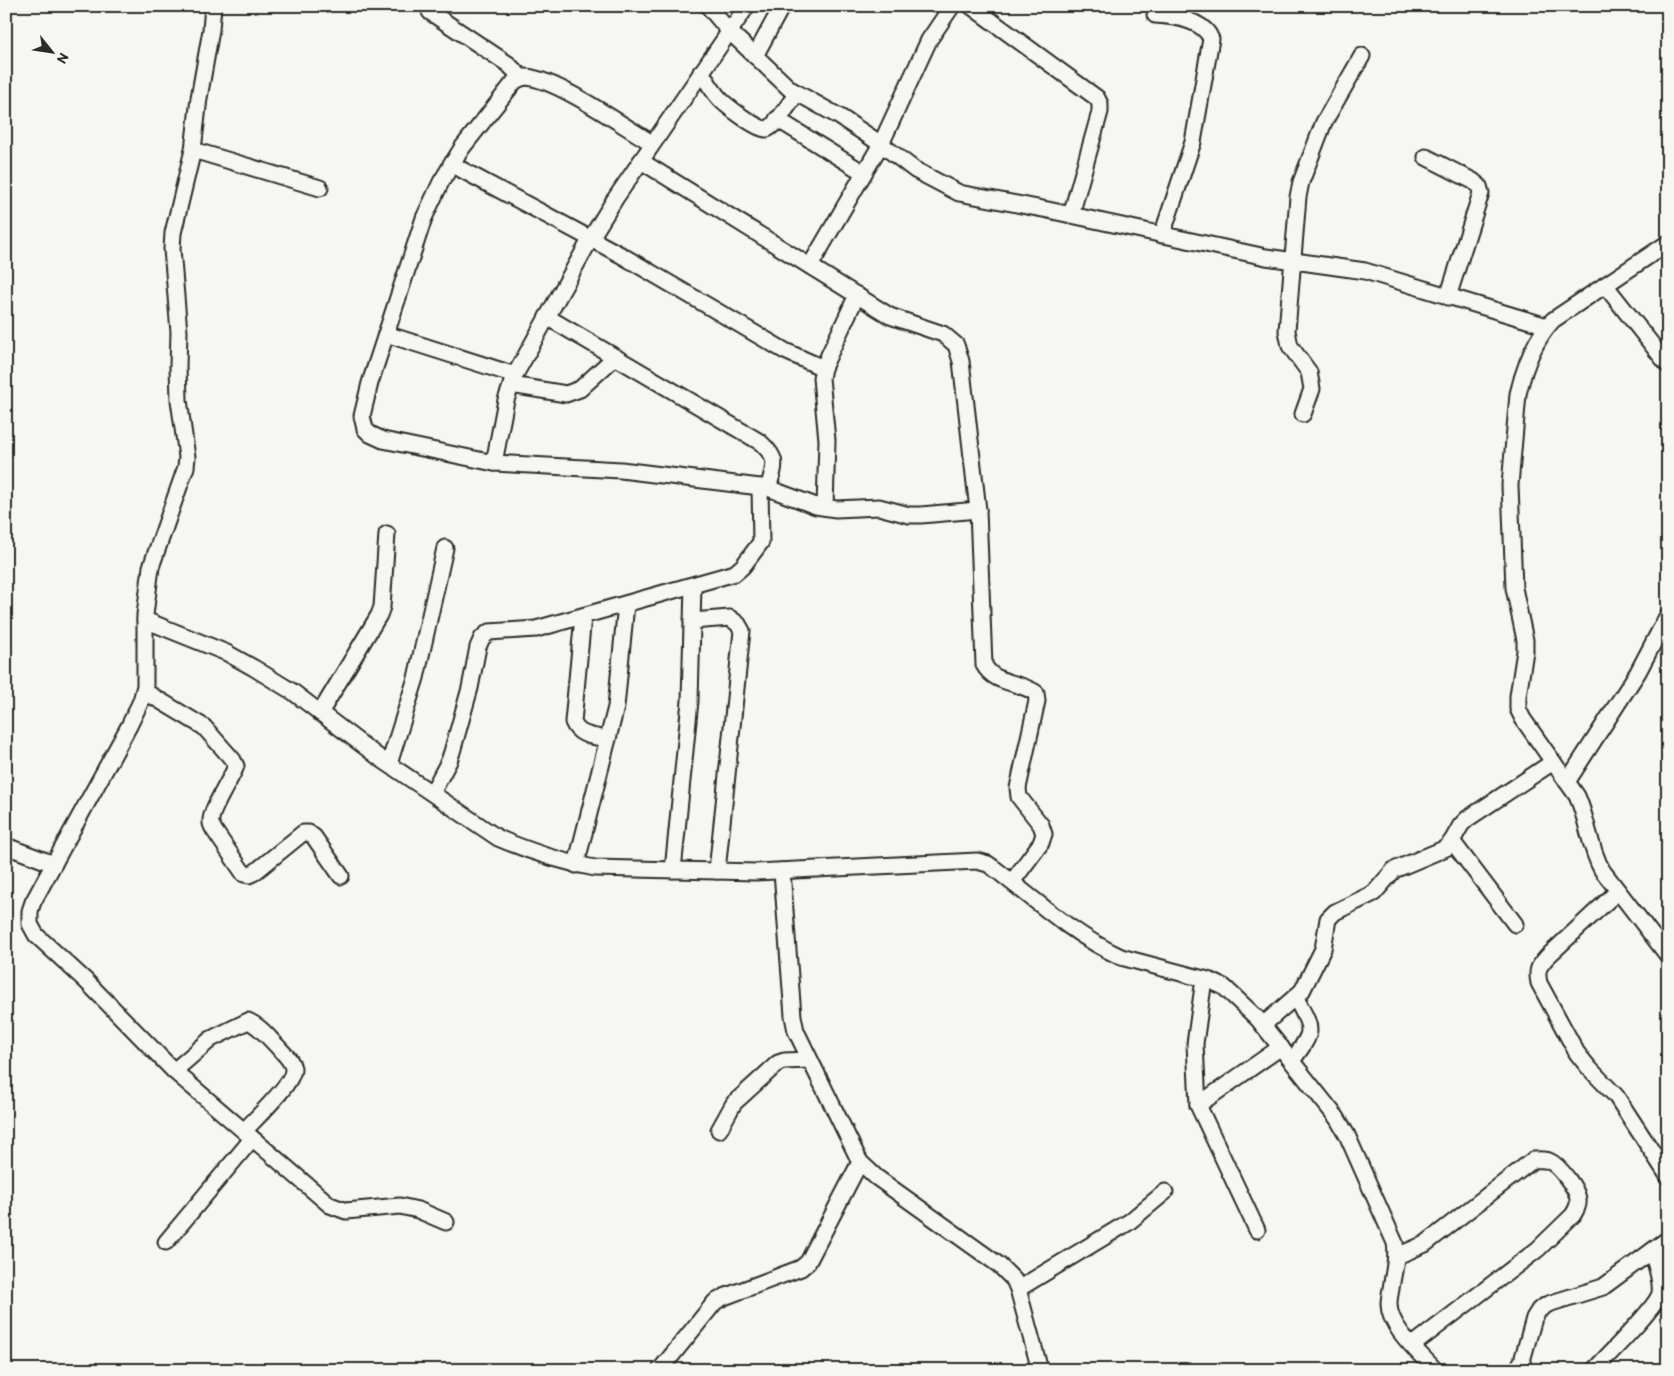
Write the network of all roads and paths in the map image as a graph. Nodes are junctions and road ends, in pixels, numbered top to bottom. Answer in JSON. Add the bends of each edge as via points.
{"nodes":[{"id":1,"x":213,"y":6,"type":"edge"},
{"id":2,"x":708,"y":6,"type":"edge"},
{"id":3,"x":748,"y":6,"type":"edge"},
{"id":4,"x":782,"y":6,"type":"edge"},
{"id":5,"x":952,"y":6,"type":"edge"},
{"id":6,"x":971,"y":6,"type":"edge"},
{"id":7,"x":430,"y":12,"type":"dead end"},
{"id":8,"x":1155,"y":15,"type":"dead end"},
{"id":9,"x":729,"y":32,"type":"junction"},
{"id":10,"x":755,"y":56,"type":"junction"},
{"id":11,"x":1362,"y":56,"type":"dead end"},
{"id":12,"x":701,"y":72,"type":"junction"},
{"id":13,"x":522,"y":78,"type":"junction"},
{"id":14,"x":797,"y":93,"type":"junction"},
{"id":15,"x":777,"y":119,"type":"junction"},
{"id":16,"x":652,"y":144,"type":"junction"},
{"id":17,"x":881,"y":144,"type":"junction"},
{"id":18,"x":193,"y":150,"type":"junction"},
{"id":19,"x":1426,"y":157,"type":"dead end"},
{"id":20,"x":640,"y":161,"type":"junction"},
{"id":21,"x":452,"y":164,"type":"junction"},
{"id":22,"x":864,"y":173,"type":"junction"},
{"id":23,"x":320,"y":188,"type":"dead end"},
{"id":24,"x":1071,"y":215,"type":"junction"},
{"id":25,"x":1162,"y":235,"type":"junction"},
{"id":26,"x":591,"y":238,"type":"junction"},
{"id":27,"x":1668,"y":242,"type":"edge"},
{"id":28,"x":1292,"y":260,"type":"junction"},
{"id":29,"x":810,"y":266,"type":"junction"},
{"id":30,"x":1605,"y":285,"type":"junction"},
{"id":31,"x":857,"y":295,"type":"junction"},
{"id":32,"x":1448,"y":296,"type":"junction"},
{"id":33,"x":547,"y":317,"type":"junction"},
{"id":34,"x":1547,"y":326,"type":"junction"},
{"id":35,"x":386,"y":334,"type":"junction"},
{"id":36,"x":615,"y":357,"type":"junction"},
{"id":37,"x":1668,"y":365,"type":"edge"},
{"id":38,"x":823,"y":368,"type":"junction"},
{"id":39,"x":513,"y":380,"type":"junction"},
{"id":40,"x":1303,"y":414,"type":"dead end"},
{"id":41,"x":494,"y":463,"type":"junction"},
{"id":42,"x":764,"y":487,"type":"junction"},
{"id":43,"x":825,"y":507,"type":"junction"},
{"id":44,"x":978,"y":510,"type":"junction"},
{"id":45,"x":387,"y":534,"type":"dead end"},
{"id":46,"x":445,"y":548,"type":"dead end"},
{"id":47,"x":693,"y":584,"type":"junction"},
{"id":48,"x":626,"y":604,"type":"junction"},
{"id":49,"x":1668,"y":615,"type":"edge"},
{"id":50,"x":583,"y":616,"type":"junction"},
{"id":51,"x":145,"y":620,"type":"junction"},
{"id":52,"x":692,"y":621,"type":"junction"},
{"id":53,"x":144,"y":691,"type":"junction"},
{"id":54,"x":320,"y":713,"type":"junction"},
{"id":55,"x":608,"y":739,"type":"junction"},
{"id":56,"x":1553,"y":762,"type":"junction"},
{"id":57,"x":389,"y":764,"type":"junction"},
{"id":58,"x":1567,"y":782,"type":"junction"},
{"id":59,"x":432,"y":793,"type":"junction"},
{"id":60,"x":1452,"y":841,"type":"junction"},
{"id":61,"x":6,"y":846,"type":"edge"},
{"id":62,"x":54,"y":864,"type":"junction"},
{"id":63,"x":576,"y":865,"type":"junction"},
{"id":64,"x":674,"y":870,"type":"junction"},
{"id":65,"x":717,"y":871,"type":"junction"},
{"id":66,"x":782,"y":871,"type":"junction"},
{"id":67,"x":341,"y":876,"type":"dead end"},
{"id":68,"x":1012,"y":882,"type":"junction"},
{"id":69,"x":1618,"y":891,"type":"junction"},
{"id":70,"x":1515,"y":924,"type":"dead end"},
{"id":71,"x":1668,"y":956,"type":"edge"},
{"id":72,"x":1204,"y":978,"type":"junction"},
{"id":73,"x":1296,"y":998,"type":"junction"},
{"id":74,"x":1263,"y":1025,"type":"junction"},
{"id":75,"x":1281,"y":1047,"type":"junction"},
{"id":76,"x":809,"y":1060,"type":"junction"},
{"id":77,"x":1292,"y":1061,"type":"junction"},
{"id":78,"x":174,"y":1071,"type":"junction"},
{"id":79,"x":1198,"y":1105,"type":"junction"},
{"id":80,"x":719,"y":1130,"type":"dead end"},
{"id":81,"x":248,"y":1135,"type":"junction"},
{"id":82,"x":860,"y":1162,"type":"junction"},
{"id":83,"x":1668,"y":1176,"type":"edge"},
{"id":84,"x":1165,"y":1192,"type":"dead end"},
{"id":85,"x":446,"y":1222,"type":"dead end"},
{"id":86,"x":1257,"y":1230,"type":"dead end"},
{"id":87,"x":1668,"y":1239,"type":"edge"},
{"id":88,"x":166,"y":1242,"type":"dead end"},
{"id":89,"x":1652,"y":1251,"type":"junction"},
{"id":90,"x":1397,"y":1256,"type":"junction"},
{"id":91,"x":1018,"y":1289,"type":"junction"},
{"id":92,"x":1413,"y":1345,"type":"junction"},
{"id":93,"x":660,"y":1370,"type":"edge"},
{"id":94,"x":1040,"y":1370,"type":"edge"},
{"id":95,"x":1435,"y":1370,"type":"edge"},
{"id":96,"x":1516,"y":1370,"type":"edge"},
{"id":97,"x":1594,"y":1370,"type":"edge"}],
"edges":[{"from":1,"to":18,"type":"street"},
{"from":2,"to":9,"type":"street"},
{"from":3,"to":9,"type":"street"},
{"from":4,"to":10,"type":"street"},
{"from":5,"to":17,"type":"street","via":[[929,40]]},
{"from":6,"to":24,"type":"street","via":[[1097,98],[1100,104]]},
{"from":7,"to":13,"type":"street","via":[[508,64]]},
{"from":8,"to":25,"type":"street","via":[[1181,18],[1204,29],[1211,39],[1193,142]]},
{"from":9,"to":10,"type":"street"},
{"from":9,"to":12,"type":"street"},
{"from":10,"to":14,"type":"street"},
{"from":11,"to":28,"type":"street","via":[[1328,113],[1301,182]]},
{"from":12,"to":15,"type":"street","via":[[721,100],[755,126],[768,129]]},
{"from":12,"to":16,"type":"street"},
{"from":13,"to":16,"type":"street","via":[[543,81],[571,95]]},
{"from":13,"to":21,"type":"street","via":[[491,111]]},
{"from":14,"to":15,"type":"street"},
{"from":14,"to":17,"type":"street"},
{"from":15,"to":22,"type":"street"},
{"from":16,"to":20,"type":"street"},
{"from":17,"to":22,"type":"street"},
{"from":17,"to":24,"type":"street","via":[[915,170],[959,193]]},
{"from":18,"to":23,"type":"street"},
{"from":18,"to":51,"type":"street","via":[[178,205],[172,250],[179,332],[179,400],[186,467],[151,568]]},
{"from":19,"to":32,"type":"street","via":[[1472,181],[1479,186],[1481,193]]},
{"from":20,"to":26,"type":"street"},
{"from":20,"to":29,"type":"street"},
{"from":21,"to":26,"type":"street"},
{"from":21,"to":35,"type":"street","via":[[424,218]]},
{"from":22,"to":29,"type":"street"},
{"from":24,"to":25,"type":"street"},
{"from":25,"to":28,"type":"street"},
{"from":26,"to":33,"type":"street"},
{"from":26,"to":38,"type":"street","via":[[784,351]]},
{"from":27,"to":30,"type":"street"},
{"from":28,"to":32,"type":"street","via":[[1365,271]]},
{"from":28,"to":40,"type":"street","via":[[1287,331],[1290,346],[1309,372],[1312,389]]},
{"from":29,"to":31,"type":"street"},
{"from":30,"to":34,"type":"street"},
{"from":30,"to":37,"type":"street"},
{"from":31,"to":38,"type":"street"},
{"from":31,"to":44,"type":"street","via":[[890,316],[943,334],[956,345],[961,361]]},
{"from":32,"to":34,"type":"street"},
{"from":33,"to":36,"type":"street"},
{"from":33,"to":39,"type":"street"},
{"from":34,"to":56,"type":"street","via":[[1521,380],[1510,485],[1514,588],[1525,640],[1518,709]]},
{"from":35,"to":39,"type":"street"},
{"from":35,"to":41,"type":"street","via":[[362,416],[365,429],[383,440]]},
{"from":36,"to":39,"type":"street","via":[[573,393]]},
{"from":36,"to":42,"type":"street","via":[[760,442],[771,453],[775,464]]},
{"from":38,"to":43,"type":"street","via":[[821,378],[827,440]]},
{"from":39,"to":41,"type":"street"},
{"from":41,"to":42,"type":"street","via":[[621,470]]},
{"from":42,"to":43,"type":"street"},
{"from":42,"to":47,"type":"street","via":[[762,535],[758,548],[735,573]]},
{"from":43,"to":44,"type":"street","via":[[879,507],[909,515]]},
{"from":44,"to":68,"type":"street","via":[[984,666],[996,679],[1036,693],[1037,701],[1018,788],[1019,797],[1041,825],[1044,834],[1042,843]]},
{"from":45,"to":54,"type":"street","via":[[382,607]]},
{"from":46,"to":57,"type":"street","via":[[416,678]]},
{"from":47,"to":48,"type":"street"},
{"from":47,"to":52,"type":"street"},
{"from":48,"to":50,"type":"street"},
{"from":48,"to":55,"type":"street","via":[[616,707]]},
{"from":49,"to":58,"type":"street","via":[[1638,672]]},
{"from":50,"to":55,"type":"street","via":[[573,722],[581,733]]},
{"from":50,"to":59,"type":"street","via":[[536,629],[489,632],[482,638],[449,761]]},
{"from":51,"to":53,"type":"street"},
{"from":51,"to":54,"type":"street","via":[[227,653],[293,692]]},
{"from":52,"to":64,"type":"street","via":[[690,701]]},
{"from":52,"to":65,"type":"street","via":[[730,618],[742,631]]},
{"from":53,"to":62,"type":"street"},
{"from":53,"to":67,"type":"street","via":[[204,728],[233,760],[236,766],[212,813],[211,822],[244,874],[249,876],[303,833],[309,833]]},
{"from":54,"to":57,"type":"street"},
{"from":55,"to":63,"type":"street"},
{"from":56,"to":58,"type":"street"},
{"from":56,"to":60,"type":"street","via":[[1467,819]]},
{"from":57,"to":59,"type":"street"},
{"from":58,"to":69,"type":"street","via":[[1582,807],[1595,857]]},
{"from":59,"to":63,"type":"street","via":[[498,838]]},
{"from":60,"to":70,"type":"street"},
{"from":60,"to":73,"type":"street","via":[[1446,848],[1394,870],[1374,893],[1335,912],[1328,919],[1323,949]]},
{"from":61,"to":62,"type":"street"},
{"from":62,"to":78,"type":"street","via":[[32,902],[30,924],[36,935]]},
{"from":63,"to":64,"type":"street"},
{"from":64,"to":65,"type":"street"},
{"from":65,"to":66,"type":"street"},
{"from":66,"to":68,"type":"street","via":[[977,861],[988,864]]},
{"from":66,"to":76,"type":"street","via":[[793,1016]]},
{"from":68,"to":72,"type":"street","via":[[1108,951]]},
{"from":69,"to":71,"type":"street"},
{"from":69,"to":83,"type":"street","via":[[1548,956],[1538,967],[1537,974],[1577,1053],[1616,1096]]},
{"from":72,"to":74,"type":"street","via":[[1224,987]]},
{"from":72,"to":79,"type":"street","via":[[1195,1044]]},
{"from":73,"to":74,"type":"street"},
{"from":73,"to":77,"type":"street","via":[[1310,1025],[1306,1042]]},
{"from":74,"to":75,"type":"street"},
{"from":75,"to":77,"type":"street"},
{"from":75,"to":79,"type":"street"},
{"from":76,"to":80,"type":"street","via":[[778,1063],[734,1103]]},
{"from":76,"to":82,"type":"street"},
{"from":77,"to":90,"type":"street","via":[[1347,1135],[1395,1243]]},
{"from":78,"to":81,"type":"street"},
{"from":78,"to":81,"type":"street","via":[[222,1033],[248,1021],[260,1028],[291,1061],[293,1070],[291,1078]]},
{"from":79,"to":86,"type":"street"},
{"from":81,"to":85,"type":"street","via":[[330,1205],[346,1211],[400,1206]]},
{"from":81,"to":88,"type":"street"},
{"from":82,"to":91,"type":"street","via":[[876,1177],[999,1265]]},
{"from":82,"to":93,"type":"street","via":[[808,1262],[801,1268],[715,1302]]},
{"from":84,"to":91,"type":"street","via":[[1128,1222]]},
{"from":87,"to":89,"type":"street"},
{"from":89,"to":96,"type":"street","via":[[1603,1287],[1548,1304],[1539,1310]]},
{"from":89,"to":97,"type":"street","via":[[1660,1294],[1627,1336]]},
{"from":90,"to":92,"type":"street","via":[[1389,1304],[1391,1317]]},
{"from":90,"to":92,"type":"street","via":[[1425,1244],[1534,1160],[1541,1159],[1556,1165],[1576,1191],[1577,1208],[1538,1250]]},
{"from":91,"to":94,"type":"street"},
{"from":92,"to":95,"type":"street"}]}
